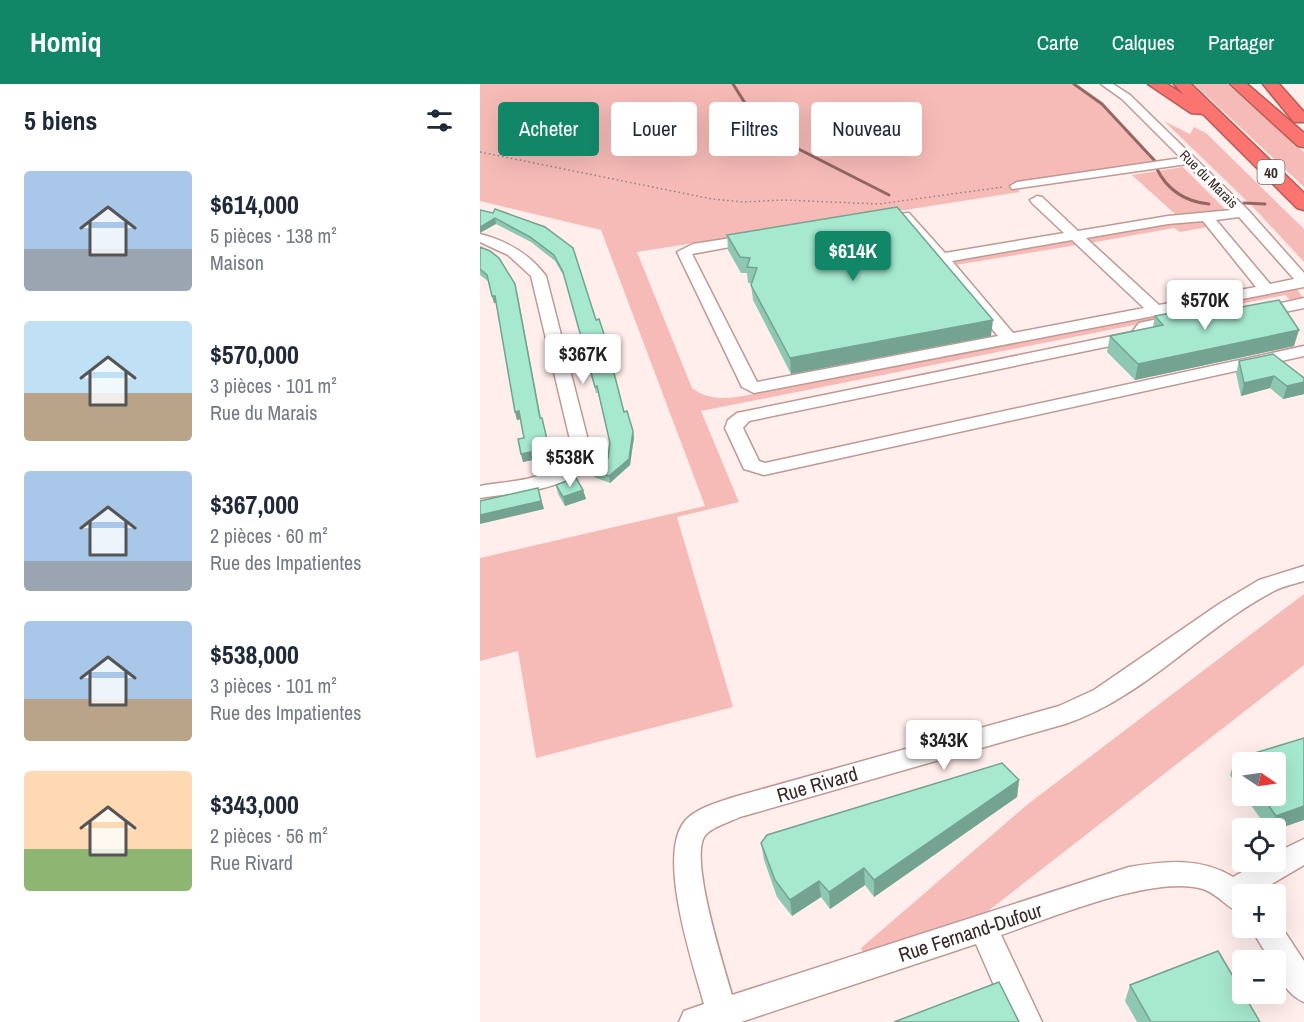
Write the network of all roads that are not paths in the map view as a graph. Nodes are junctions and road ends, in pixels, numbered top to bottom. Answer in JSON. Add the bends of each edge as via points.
{"nodes":[{"id":1,"x":1106,"y":84,"type":"edge"},
{"id":2,"x":1156,"y":84,"type":"edge"},
{"id":3,"x":1182,"y":84,"type":"edge"},
{"id":4,"x":1238,"y":84,"type":"edge"},
{"id":5,"x":1257,"y":84,"type":"edge"},
{"id":6,"x":1271,"y":84,"type":"edge"},
{"id":7,"x":1304,"y":123,"type":"edge"},
{"id":8,"x":1237,"y":139,"type":"junction"},
{"id":9,"x":1304,"y":141,"type":"edge"},
{"id":10,"x":1190,"y":160,"type":"junction"},
{"id":11,"x":1017,"y":186,"type":"road end"},
{"id":12,"x":1037,"y":200,"type":"dead end"},
{"id":13,"x":1304,"y":204,"type":"edge"},
{"id":14,"x":1243,"y":213,"type":"junction"},
{"id":15,"x":1207,"y":217,"type":"junction"},
{"id":16,"x":862,"y":221,"type":"edge"},
{"id":17,"x":772,"y":236,"type":"edge"},
{"id":18,"x":1076,"y":236,"type":"junction"},
{"id":19,"x":480,"y":238,"type":"edge"},
{"id":20,"x":942,"y":258,"type":"junction"},
{"id":21,"x":1304,"y":282,"type":"edge"},
{"id":22,"x":1266,"y":288,"type":"junction"},
{"id":23,"x":1304,"y":303,"type":"edge"},
{"id":24,"x":1155,"y":310,"type":"junction"},
{"id":25,"x":1213,"y":316,"type":"edge"},
{"id":26,"x":1237,"y":316,"type":"edge"},
{"id":27,"x":1009,"y":339,"type":"junction"},
{"id":28,"x":1304,"y":351,"type":"edge"},
{"id":29,"x":480,"y":492,"type":"edge"},
{"id":30,"x":1304,"y":573,"type":"edge"},
{"id":31,"x":1304,"y":851,"type":"edge"},
{"id":32,"x":1256,"y":884,"type":"edge"},
{"id":33,"x":1232,"y":893,"type":"edge"},
{"id":34,"x":983,"y":927,"type":"junction"},
{"id":35,"x":1272,"y":938,"type":"edge"},
{"id":36,"x":1304,"y":987,"type":"edge"},
{"id":37,"x":709,"y":1017,"type":"edge"},
{"id":38,"x":1026,"y":1022,"type":"edge"}],
"edges":[{"from":1,"to":10,"type":"street","name":"Rue du Marais","via":[[1126,97]]},
{"from":2,"to":8,"type":"highway"},
{"from":3,"to":8,"type":"highway","number":"40"},
{"from":4,"to":9,"type":"highway"},
{"from":5,"to":7,"type":"highway"},
{"from":6,"to":7,"type":"highway"},
{"from":8,"to":13,"type":"highway","number":"40"},
{"from":10,"to":11,"type":"street"},
{"from":10,"to":14,"type":"street","name":"Rue du Marais"},
{"from":12,"to":18,"type":"street"},
{"from":14,"to":15,"type":"street"},
{"from":14,"to":21,"type":"street","name":"Rue du Marais"},
{"from":15,"to":18,"type":"street"},
{"from":15,"to":22,"type":"street"},
{"from":16,"to":20,"type":"street","via":[[904,216]]},
{"from":17,"to":27,"type":"street","via":[[684,252],[748,383],[754,388]]},
{"from":18,"to":20,"type":"street"},
{"from":18,"to":24,"type":"street"},
{"from":19,"to":29,"type":"street","via":[[515,252],[538,276],[581,448],[578,460],[552,478]]},
{"from":20,"to":27,"type":"street"},
{"from":21,"to":22,"type":"street"},
{"from":22,"to":24,"type":"street"},
{"from":23,"to":26,"type":"street"},
{"from":24,"to":27,"type":"street"},
{"from":25,"to":28,"type":"street","via":[[1199,315],[1145,326],[1138,336],[743,417],[734,428],[751,465],[764,469]]},
{"from":30,"to":37,"type":"street","name":"Rue Rivard","via":[[1267,585],[1103,697],[1065,714],[734,808],[693,831],[686,852]]},
{"from":31,"to":32,"type":"street"},
{"from":33,"to":34,"type":"street","name":"Rue Fernand-Dufour","via":[[1199,874],[1164,873],[1129,880]]},
{"from":34,"to":37,"type":"street","name":"Rue Fernand-Dufour"},
{"from":34,"to":38,"type":"street"},
{"from":35,"to":36,"type":"street"}]}
